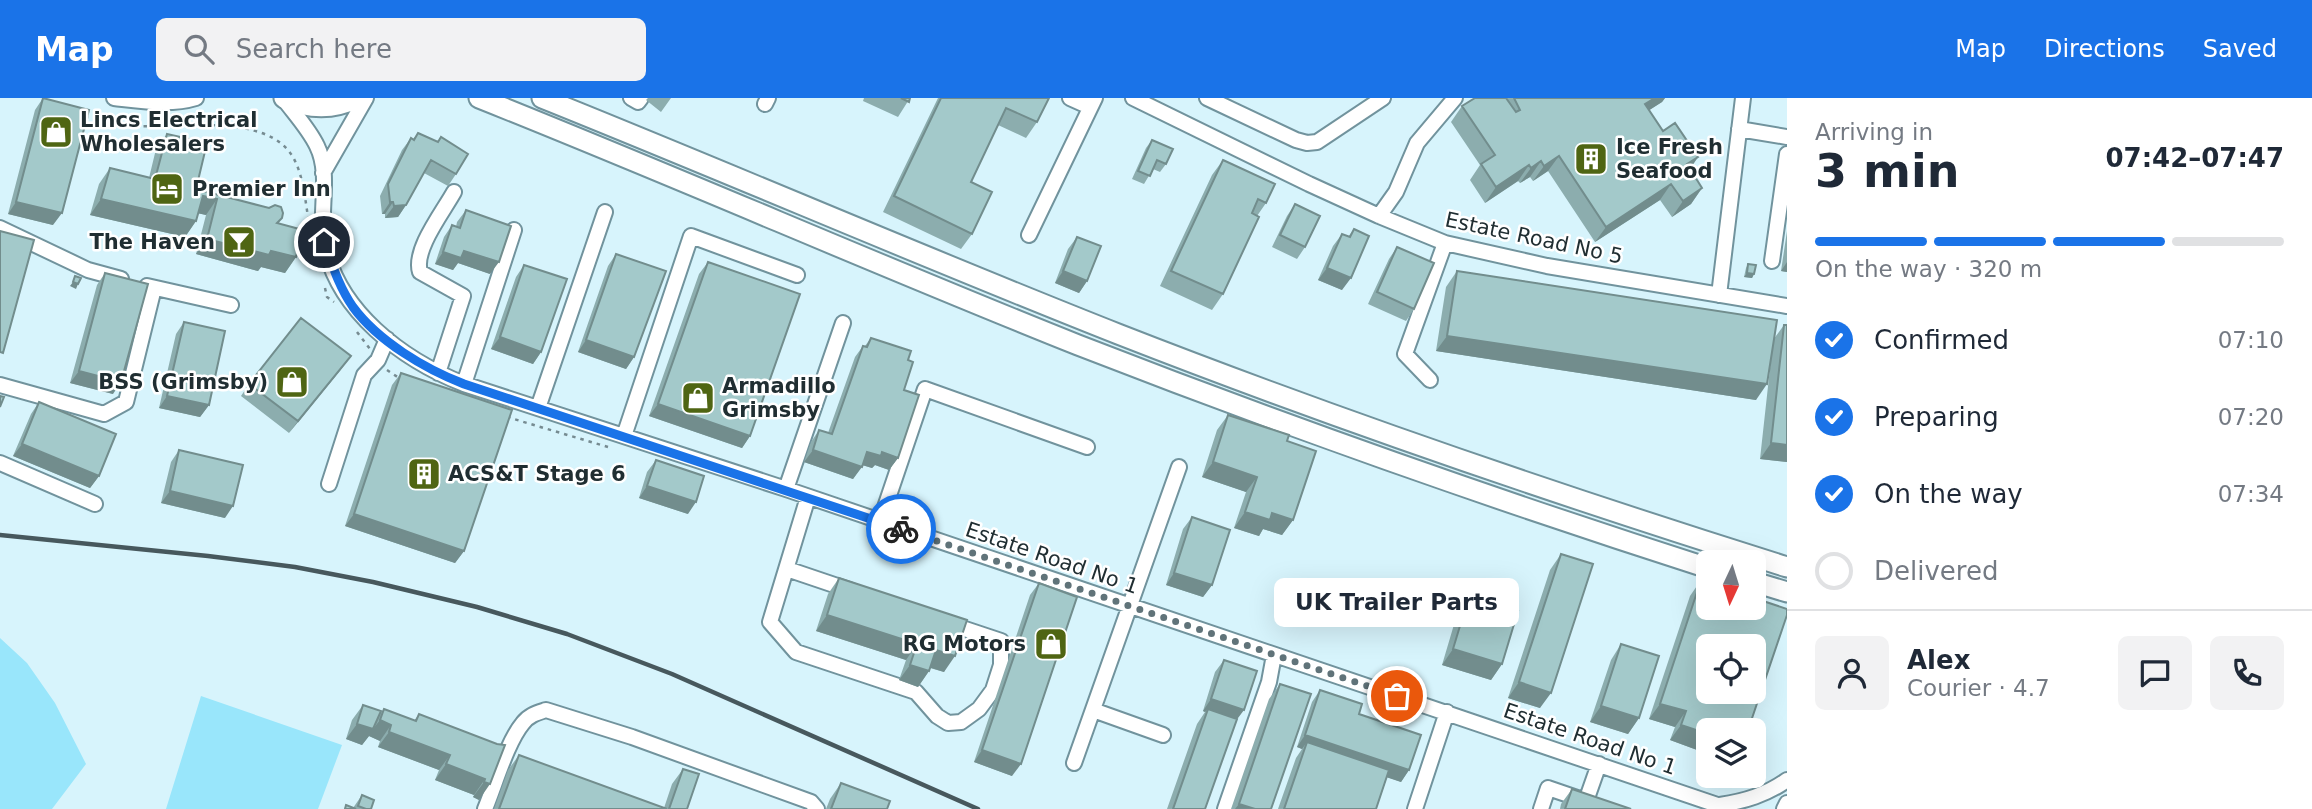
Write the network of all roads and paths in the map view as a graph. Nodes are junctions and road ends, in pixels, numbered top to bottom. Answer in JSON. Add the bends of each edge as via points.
{"nodes":[{"id":1,"x":114,"y":98,"type":"edge"},
{"id":2,"x":196,"y":98,"type":"edge"},
{"id":3,"x":284,"y":98,"type":"edge"},
{"id":4,"x":357,"y":98,"type":"edge"},
{"id":5,"x":366,"y":98,"type":"edge"},
{"id":6,"x":479,"y":98,"type":"edge"},
{"id":7,"x":542,"y":98,"type":"edge"},
{"id":8,"x":631,"y":98,"type":"edge"},
{"id":9,"x":641,"y":98,"type":"edge"},
{"id":10,"x":1070,"y":98,"type":"edge"},
{"id":11,"x":1133,"y":98,"type":"edge"},
{"id":12,"x":1207,"y":98,"type":"edge"},
{"id":13,"x":1382,"y":98,"type":"edge"},
{"id":14,"x":1455,"y":98,"type":"edge"},
{"id":15,"x":1742,"y":98,"type":"edge"},
{"id":16,"x":1092,"y":103,"type":"edge"},
{"id":17,"x":82,"y":116,"type":"edge"},
{"id":18,"x":1739,"y":130,"type":"junction"},
{"id":19,"x":1787,"y":137,"type":"edge"},
{"id":20,"x":1787,"y":154,"type":"edge"},
{"id":21,"x":323,"y":173,"type":"junction"},
{"id":22,"x":454,"y":192,"type":"dead end"},
{"id":23,"x":605,"y":212,"type":"dead end"},
{"id":24,"x":1379,"y":216,"type":"junction"},
{"id":25,"x":309,"y":223,"type":"dead end"},
{"id":26,"x":0,"y":228,"type":"edge"},
{"id":27,"x":514,"y":230,"type":"edge"},
{"id":28,"x":1029,"y":236,"type":"dead end"},
{"id":29,"x":1445,"y":243,"type":"junction"},
{"id":30,"x":1772,"y":261,"type":"dead end"},
{"id":31,"x":797,"y":275,"type":"dead end"},
{"id":32,"x":324,"y":284,"type":"dead end"},
{"id":33,"x":155,"y":288,"type":"junction"},
{"id":34,"x":1719,"y":295,"type":"junction"},
{"id":35,"x":231,"y":305,"type":"dead end"},
{"id":36,"x":1787,"y":306,"type":"edge"},
{"id":37,"x":354,"y":308,"type":"junction"},
{"id":38,"x":843,"y":323,"type":"dead end"},
{"id":39,"x":387,"y":339,"type":"junction"},
{"id":40,"x":438,"y":373,"type":"junction"},
{"id":41,"x":1430,"y":380,"type":"dead end"},
{"id":42,"x":464,"y":384,"type":"junction"},
{"id":43,"x":0,"y":385,"type":"edge"},
{"id":44,"x":538,"y":408,"type":"junction"},
{"id":45,"x":624,"y":436,"type":"junction"},
{"id":46,"x":1087,"y":447,"type":"dead end"},
{"id":47,"x":0,"y":463,"type":"edge"},
{"id":48,"x":1179,"y":467,"type":"dead end"},
{"id":49,"x":329,"y":484,"type":"dead end"},
{"id":50,"x":786,"y":489,"type":"junction"},
{"id":51,"x":808,"y":497,"type":"junction"},
{"id":52,"x":95,"y":504,"type":"dead end"},
{"id":53,"x":880,"y":522,"type":"junction"},
{"id":54,"x":1696,"y":564,"type":"edge"},
{"id":55,"x":1787,"y":567,"type":"edge"},
{"id":56,"x":787,"y":569,"type":"junction"},
{"id":57,"x":1766,"y":586,"type":"edge"},
{"id":58,"x":1787,"y":592,"type":"edge"},
{"id":59,"x":862,"y":594,"type":"edge"},
{"id":60,"x":1129,"y":606,"type":"junction"},
{"id":61,"x":938,"y":620,"type":"edge"},
{"id":62,"x":1274,"y":655,"type":"junction"},
{"id":63,"x":1093,"y":710,"type":"junction"},
{"id":64,"x":1447,"y":712,"type":"junction"},
{"id":65,"x":1163,"y":735,"type":"dead end"},
{"id":66,"x":1074,"y":763,"type":"dead end"},
{"id":67,"x":1599,"y":764,"type":"junction"},
{"id":68,"x":1787,"y":780,"type":"edge"},
{"id":69,"x":1787,"y":803,"type":"edge"},
{"id":70,"x":1724,"y":807,"type":"edge"},
{"id":71,"x":485,"y":809,"type":"edge"},
{"id":72,"x":817,"y":809,"type":"edge"},
{"id":73,"x":1225,"y":809,"type":"edge"},
{"id":74,"x":1415,"y":809,"type":"edge"},
{"id":75,"x":1541,"y":809,"type":"edge"},
{"id":76,"x":1784,"y":809,"type":"edge"}],
"edges":[{"from":1,"to":2,"type":"street","via":[[150,102]]},
{"from":3,"to":4,"type":"highway","via":[[319,107]]},
{"from":3,"to":21,"type":"street","name":"Estate Road No 1","via":[[319,148]]},
{"from":5,"to":21,"type":"street"},
{"from":6,"to":54,"type":"highway","via":[[1233,404]]},
{"from":7,"to":55,"type":"highway","via":[[1202,366],[1487,469]]},
{"from":8,"to":9,"type":"street","via":[[638,102]]},
{"from":10,"to":16,"type":"street"},
{"from":11,"to":24,"type":"street","name":"Estate Road No 5"},
{"from":12,"to":13,"type":"street","via":[[1296,140],[1313,143]]},
{"from":14,"to":24,"type":"street","via":[[1417,144],[1396,192]]},
{"from":15,"to":18,"type":"street"},
{"from":16,"to":28,"type":"street"},
{"from":17,"to":25,"type":"path","via":[[131,126],[227,125],[264,134],[294,158]]},
{"from":18,"to":19,"type":"street"},
{"from":18,"to":34,"type":"street"},
{"from":20,"to":30,"type":"street"},
{"from":21,"to":37,"type":"street","name":"Estate Road No 1","via":[[324,242]]},
{"from":22,"to":40,"type":"street","via":[[420,251],[418,264],[421,272],[463,296]]},
{"from":23,"to":44,"type":"street"},
{"from":24,"to":29,"type":"street","name":"Estate Road No 5"},
{"from":26,"to":33,"type":"street","via":[[88,270]]},
{"from":27,"to":42,"type":"street"},
{"from":29,"to":34,"type":"street","name":"Estate Road No 5","via":[[1547,266]]},
{"from":29,"to":41,"type":"street","via":[[1405,354]]},
{"from":31,"to":45,"type":"street","via":[[691,236]]},
{"from":32,"to":37,"type":"path","via":[[327,297],[344,311]]},
{"from":33,"to":35,"type":"street"},
{"from":33,"to":43,"type":"street","via":[[126,402],[104,414]]},
{"from":34,"to":36,"type":"street","name":"Estate Road No 5"},
{"from":37,"to":39,"type":"street","name":"Estate Road No 1"},
{"from":38,"to":50,"type":"street"},
{"from":39,"to":40,"type":"street","name":"Estate Road No 1"},
{"from":39,"to":49,"type":"street","via":[[364,375]]},
{"from":40,"to":42,"type":"street","name":"Estate Road No 1"},
{"from":42,"to":44,"type":"street","name":"Estate Road No 1"},
{"from":44,"to":45,"type":"street","name":"Estate Road No 1"},
{"from":45,"to":50,"type":"street","name":"Estate Road No 1"},
{"from":46,"to":53,"type":"street","via":[[925,389]]},
{"from":47,"to":52,"type":"street"},
{"from":48,"to":60,"type":"street"},
{"from":50,"to":51,"type":"street","name":"Estate Road No 1"},
{"from":51,"to":53,"type":"street","name":"Estate Road No 1"},
{"from":51,"to":56,"type":"street"},
{"from":53,"to":60,"type":"street","name":"Estate Road No 1"},
{"from":56,"to":59,"type":"street"},
{"from":56,"to":61,"type":"street","via":[[771,622],[796,652],[916,692],[937,716],[948,723],[961,722],[979,709],[993,690],[1002,666],[1001,641]]},
{"from":57,"to":58,"type":"highway"},
{"from":60,"to":62,"type":"street","name":"Estate Road No 1"},
{"from":60,"to":63,"type":"street"},
{"from":62,"to":64,"type":"street","name":"Estate Road No 1"},
{"from":62,"to":73,"type":"street"},
{"from":63,"to":65,"type":"street"},
{"from":63,"to":66,"type":"street"},
{"from":64,"to":67,"type":"street","name":"Estate Road No 1"},
{"from":64,"to":74,"type":"street"},
{"from":67,"to":70,"type":"street","name":"Estate Road No 1"},
{"from":67,"to":75,"type":"street","via":[[1586,801],[1548,788]]},
{"from":68,"to":70,"type":"street","via":[[1752,799]]},
{"from":69,"to":76,"type":"street"},
{"from":71,"to":72,"type":"street","via":[[522,723],[547,710],[811,802]]}]}
